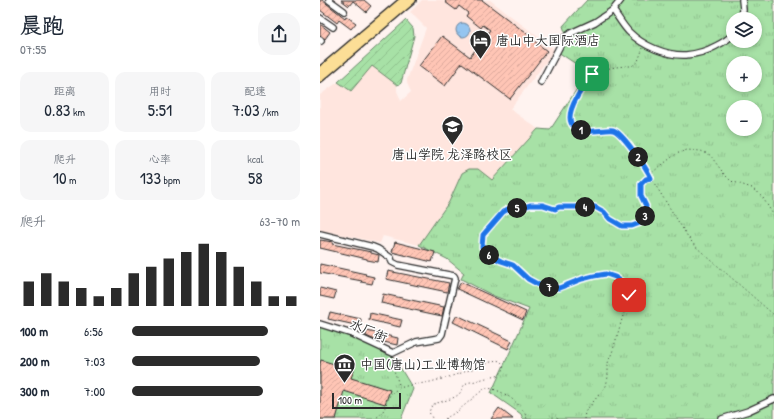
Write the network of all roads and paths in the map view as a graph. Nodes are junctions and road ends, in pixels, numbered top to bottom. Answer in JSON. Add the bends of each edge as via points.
{"nodes":[{"id":1,"x":330,"y":0,"type":"edge"},
{"id":2,"x":404,"y":0,"type":"edge"},
{"id":3,"x":412,"y":0,"type":"edge"},
{"id":4,"x":621,"y":0,"type":"edge"},
{"id":5,"x":742,"y":0,"type":"edge"},
{"id":6,"x":613,"y":10,"type":"junction"},
{"id":7,"x":344,"y":11,"type":"dead end"},
{"id":8,"x":743,"y":12,"type":"edge"},
{"id":9,"x":320,"y":18,"type":"edge"},
{"id":10,"x":333,"y":27,"type":"dead end"},
{"id":11,"x":726,"y":40,"type":"edge"},
{"id":12,"x":645,"y":44,"type":"junction"},
{"id":13,"x":320,"y":71,"type":"edge"},
{"id":14,"x":320,"y":78,"type":"edge"},
{"id":15,"x":541,"y":82,"type":"dead end"},
{"id":16,"x":650,"y":175,"type":"junction"},
{"id":17,"x":651,"y":178,"type":"junction"},
{"id":18,"x":774,"y":216,"type":"edge"},
{"id":19,"x":320,"y":234,"type":"edge"},
{"id":20,"x":774,"y":315,"type":"edge"},
{"id":21,"x":320,"y":324,"type":"edge"},
{"id":22,"x":393,"y":368,"type":"dead end"},
{"id":23,"x":401,"y":388,"type":"junction"},
{"id":24,"x":774,"y":399,"type":"edge"},
{"id":25,"x":374,"y":419,"type":"edge"},
{"id":26,"x":433,"y":419,"type":"edge"},
{"id":27,"x":445,"y":419,"type":"edge"},
{"id":28,"x":527,"y":419,"type":"edge"},
{"id":29,"x":550,"y":419,"type":"edge"},
{"id":30,"x":559,"y":419,"type":"edge"},
{"id":31,"x":584,"y":419,"type":"edge"},
{"id":32,"x":722,"y":419,"type":"edge"}],
"edges":[{"from":1,"to":7,"type":"street"},
{"from":2,"to":13,"type":"main road"},
{"from":3,"to":14,"type":"main road"},
{"from":4,"to":6,"type":"street"},
{"from":5,"to":8,"type":"street"},
{"from":6,"to":12,"type":"street","via":[[630,33]]},
{"from":6,"to":15,"type":"street","via":[[564,38]]},
{"from":9,"to":10,"type":"street"},
{"from":11,"to":12,"type":"street","via":[[707,50],[686,55],[660,51]]},
{"from":12,"to":16,"type":"path","via":[[638,61],[632,66],[621,66],[592,74],[573,104],[569,118],[571,125],[576,129],[596,132],[612,129],[634,151]]},
{"from":16,"to":17,"type":"path"},
{"from":16,"to":18,"type":"path","via":[[676,154],[687,150],[700,151],[710,155],[731,181],[752,188],[763,198]]},
{"from":17,"to":20,"type":"path","via":[[696,246]]},
{"from":17,"to":31,"type":"path","via":[[641,184],[641,196],[646,206],[645,215],[640,223],[632,226],[622,226],[595,207],[555,209],[543,205],[530,205],[503,212],[483,235],[482,247],[486,253],[513,265],[528,279],[541,286],[559,288],[606,274],[625,284],[629,295],[608,363],[606,386],[585,412]]},
{"from":19,"to":21,"type":"street","name":"水厂街","via":[[373,247],[398,265],[455,278],[439,338],[420,340],[393,353],[352,334]]},
{"from":22,"to":23,"type":"path"},
{"from":23,"to":25,"type":"path","via":[[391,394],[384,411]]},
{"from":23,"to":26,"type":"path","via":[[432,382],[496,360],[503,363],[503,371],[500,374],[468,382],[458,395],[432,405],[429,412]]},
{"from":24,"to":32,"type":"street"},
{"from":27,"to":28,"type":"path","via":[[485,388],[508,396]]},
{"from":29,"to":30,"type":"path"}]}
